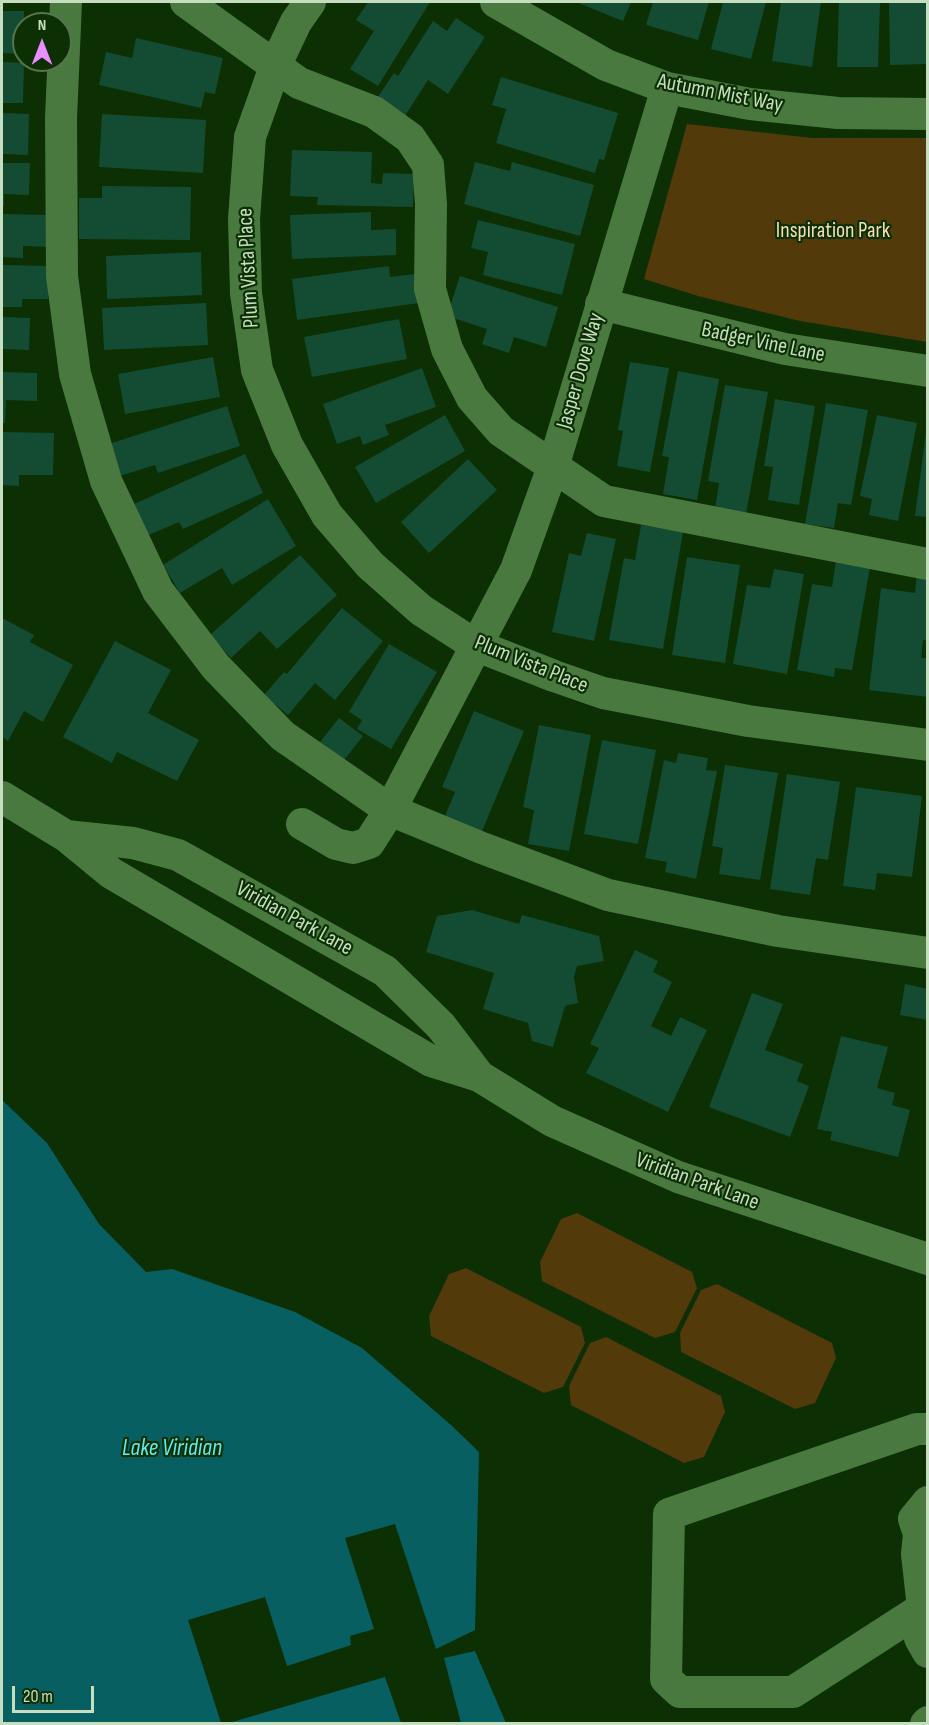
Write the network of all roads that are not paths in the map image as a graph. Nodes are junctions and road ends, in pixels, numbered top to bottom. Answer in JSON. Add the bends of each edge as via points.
{"nodes":[{"id":1,"x":66,"y":2,"type":"edge"},
{"id":2,"x":186,"y":2,"type":"edge"},
{"id":3,"x":310,"y":2,"type":"edge"},
{"id":4,"x":496,"y":2,"type":"edge"},
{"id":5,"x":276,"y":64,"type":"junction"},
{"id":6,"x":668,"y":88,"type":"junction"},
{"id":7,"x":927,"y":114,"type":"edge"},
{"id":8,"x":601,"y":304,"type":"junction"},
{"id":9,"x":927,"y":371,"type":"edge"},
{"id":10,"x":553,"y":467,"type":"junction"},
{"id":11,"x":927,"y":564,"type":"edge"},
{"id":12,"x":475,"y":645,"type":"junction"},
{"id":13,"x":927,"y":746,"type":"edge"},
{"id":14,"x":2,"y":797,"type":"edge"},
{"id":15,"x":390,"y":810,"type":"junction"},
{"id":16,"x":302,"y":824,"type":"dead end"},
{"id":17,"x":66,"y":836,"type":"junction"},
{"id":18,"x":927,"y":953,"type":"edge"},
{"id":19,"x":479,"y":1076,"type":"junction"},
{"id":20,"x":927,"y":1260,"type":"edge"},
{"id":21,"x":927,"y":1429,"type":"edge"},
{"id":22,"x":927,"y":1502,"type":"edge"},
{"id":23,"x":923,"y":1532,"type":"edge"},
{"id":24,"x":923,"y":1575,"type":"edge"},
{"id":25,"x":926,"y":1618,"type":"edge"},
{"id":26,"x":927,"y":1652,"type":"edge"}],
"edges":[{"from":1,"to":15,"type":"street","via":[[61,118],[62,276],[75,374],[106,482],[158,591],[216,667],[284,736]]},
{"from":2,"to":5,"type":"street"},
{"from":3,"to":5,"type":"street","name":"Plum Vista Place"},
{"from":4,"to":6,"type":"street","name":"Autumn Mist Way","via":[[606,65]]},
{"from":5,"to":10,"type":"street","via":[[299,83],[374,112],[410,138],[428,165],[430,289],[447,349],[472,398],[501,431]]},
{"from":5,"to":12,"type":"street","name":"Plum Vista Place","via":[[250,137],[244,219],[246,293],[257,370],[287,446],[327,515],[379,572],[421,610]]},
{"from":6,"to":7,"type":"street","name":"Autumn Mist Way","via":[[750,104],[838,113]]},
{"from":6,"to":8,"type":"street","name":"Jasper Dove Way"},
{"from":8,"to":9,"type":"street","name":"Badger Vine Lane","via":[[785,349]]},
{"from":8,"to":10,"type":"street","name":"Jasper Dove Way"},
{"from":10,"to":11,"type":"street","via":[[604,501]]},
{"from":10,"to":12,"type":"street","name":"Jasper Dove Way","via":[[516,570]]},
{"from":12,"to":13,"type":"street","name":"Plum Vista Place","via":[[603,693],[748,721]]},
{"from":12,"to":15,"type":"street","name":"Jasper Dove Way"},
{"from":14,"to":17,"type":"street","name":"Viridian Park Lane"},
{"from":15,"to":16,"type":"street","name":"Jasper Dove Way","via":[[369,843],[353,848],[336,844]]},
{"from":15,"to":18,"type":"street","via":[[608,896],[778,930]]},
{"from":17,"to":19,"type":"street","name":"Viridian Park Lane","via":[[111,873],[421,1055]]},
{"from":17,"to":19,"type":"street","name":"Viridian Park Lane","via":[[133,843],[178,855],[385,971],[441,1026]]},
{"from":19,"to":20,"type":"street","name":"Viridian Park Lane","via":[[552,1121],[668,1173]]},
{"from":21,"to":25,"type":"street","via":[[917,1429],[669,1514],[666,1679],[680,1692],[793,1692]]},
{"from":22,"to":23,"type":"street","via":[[914,1519]]},
{"from":23,"to":24,"type":"street"},
{"from":24,"to":25,"type":"street"},
{"from":25,"to":26,"type":"street","via":[[920,1638]]}]}
